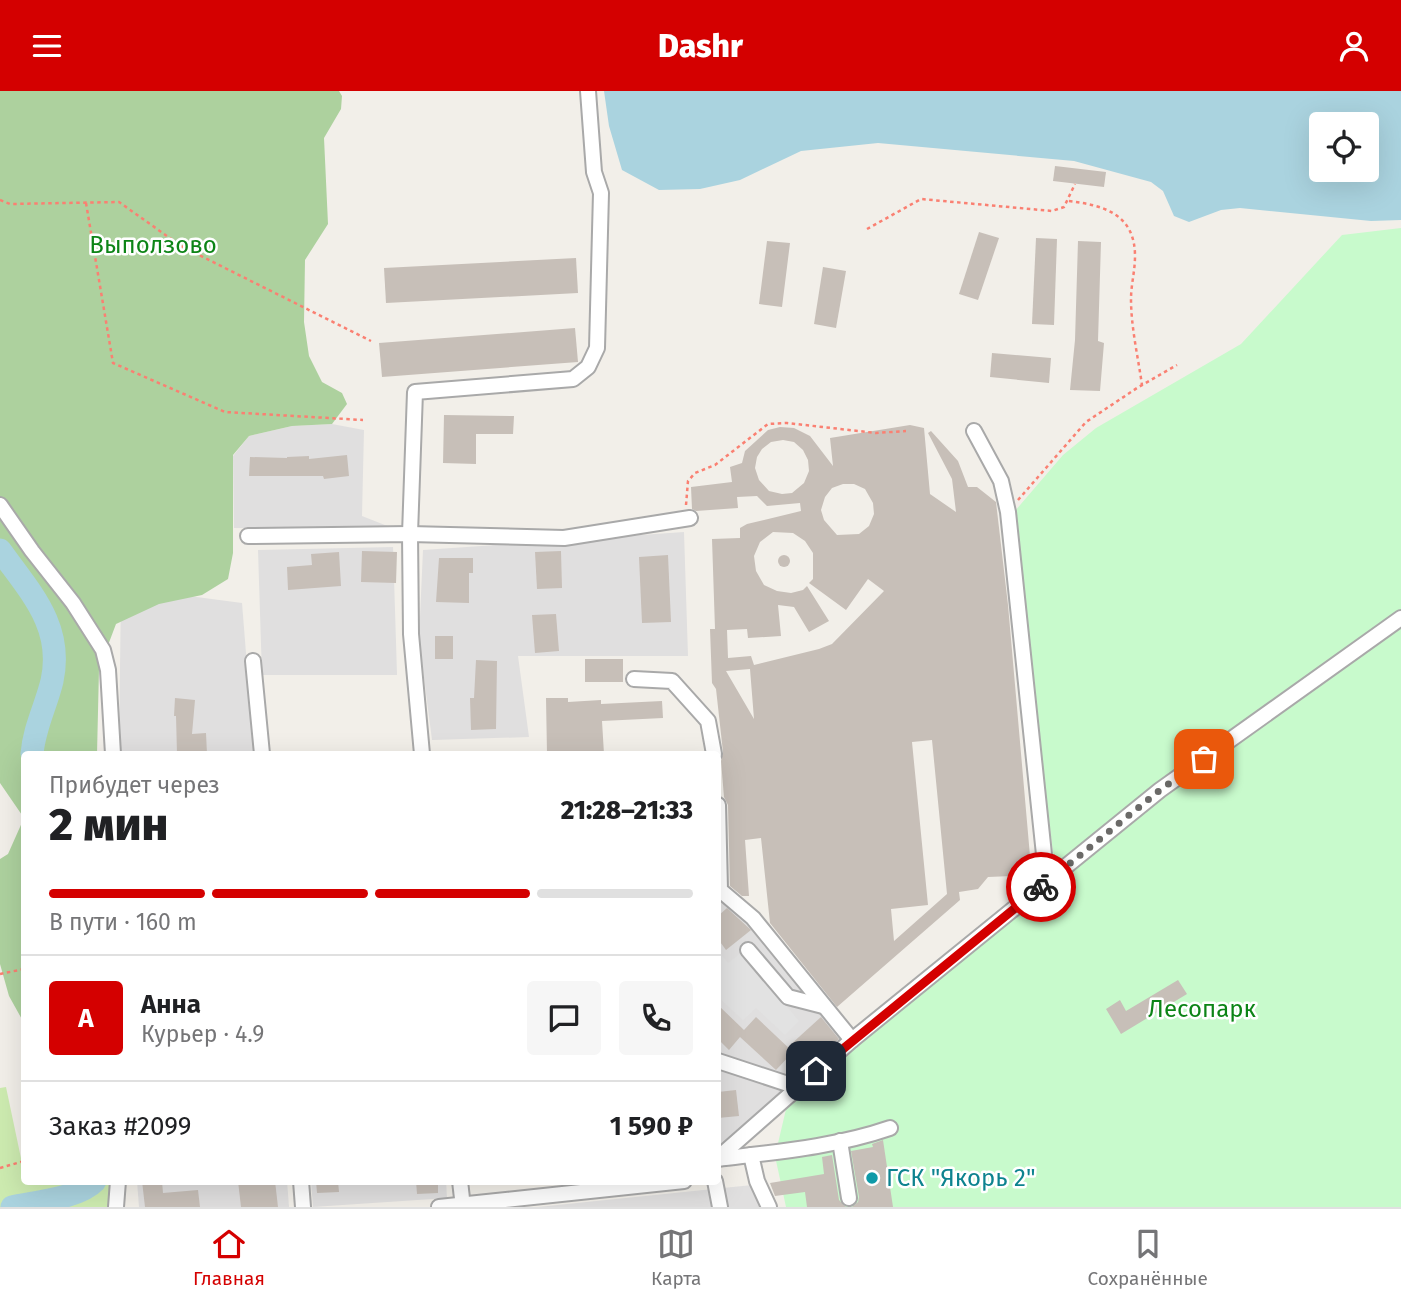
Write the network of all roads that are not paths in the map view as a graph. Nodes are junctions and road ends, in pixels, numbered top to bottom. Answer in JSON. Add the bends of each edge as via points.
{"nodes":[{"id":1,"x":588,"y":91,"type":"edge"},
{"id":2,"x":974,"y":431,"type":"dead end"},
{"id":3,"x":0,"y":505,"type":"edge"},
{"id":4,"x":688,"y":519,"type":"road end"},
{"id":5,"x":410,"y":534,"type":"junction"},
{"id":6,"x":248,"y":536,"type":"dead end"},
{"id":7,"x":1401,"y":618,"type":"edge"},
{"id":8,"x":253,"y":660,"type":"dead end"},
{"id":9,"x":634,"y":679,"type":"dead end"},
{"id":10,"x":113,"y":751,"type":"edge"},
{"id":11,"x":262,"y":751,"type":"edge"},
{"id":12,"x":422,"y":751,"type":"edge"},
{"id":13,"x":713,"y":751,"type":"edge"},
{"id":14,"x":1047,"y":883,"type":"junction"},
{"id":15,"x":721,"y":891,"type":"edge"},
{"id":16,"x":748,"y":950,"type":"dead end"},
{"id":17,"x":823,"y":1006,"type":"junction"},
{"id":18,"x":852,"y":1040,"type":"junction"},
{"id":19,"x":721,"y":1062,"type":"edge"},
{"id":20,"x":797,"y":1087,"type":"junction"},
{"id":21,"x":890,"y":1128,"type":"dead end"},
{"id":22,"x":840,"y":1141,"type":"junction"},
{"id":23,"x":721,"y":1155,"type":"edge"},
{"id":24,"x":751,"y":1155,"type":"junction"},
{"id":25,"x":721,"y":1158,"type":"edge"},
{"id":26,"x":118,"y":1185,"type":"edge"},
{"id":27,"x":301,"y":1185,"type":"edge"},
{"id":28,"x":460,"y":1185,"type":"edge"},
{"id":29,"x":658,"y":1185,"type":"edge"},
{"id":30,"x":716,"y":1185,"type":"edge"},
{"id":31,"x":849,"y":1198,"type":"dead end"},
{"id":32,"x":550,"y":1202,"type":"edge"},
{"id":33,"x":462,"y":1206,"type":"edge"},
{"id":34,"x":116,"y":1207,"type":"edge"},
{"id":35,"x":303,"y":1207,"type":"edge"},
{"id":36,"x":439,"y":1207,"type":"edge"},
{"id":37,"x":720,"y":1207,"type":"edge"},
{"id":38,"x":769,"y":1207,"type":"edge"}],
"edges":[{"from":1,"to":5,"type":"street","via":[[594,172],[601,193],[597,348],[587,367],[573,379],[415,392]]},
{"from":2,"to":14,"type":"street","via":[[1001,481],[1008,512]]},
{"from":3,"to":10,"type":"street","via":[[103,650]]},
{"from":4,"to":5,"type":"street","via":[[564,538]]},
{"from":5,"to":6,"type":"street"},
{"from":5,"to":12,"type":"street","via":[[411,634]]},
{"from":7,"to":14,"type":"street","via":[[1160,790]]},
{"from":8,"to":11,"type":"street"},
{"from":9,"to":13,"type":"street","via":[[671,681],[708,722]]},
{"from":14,"to":18,"type":"street"},
{"from":15,"to":17,"type":"street","via":[[753,918]]},
{"from":16,"to":17,"type":"street","via":[[788,997]]},
{"from":17,"to":18,"type":"street"},
{"from":18,"to":20,"type":"street"},
{"from":19,"to":20,"type":"street"},
{"from":20,"to":23,"type":"street"},
{"from":21,"to":22,"type":"street"},
{"from":22,"to":24,"type":"street"},
{"from":22,"to":31,"type":"street"},
{"from":24,"to":25,"type":"street"},
{"from":24,"to":38,"type":"street"},
{"from":26,"to":34,"type":"street"},
{"from":27,"to":35,"type":"street"},
{"from":28,"to":33,"type":"street"},
{"from":29,"to":32,"type":"street"},
{"from":30,"to":37,"type":"street"},
{"from":32,"to":33,"type":"street"},
{"from":33,"to":36,"type":"street"}]}
